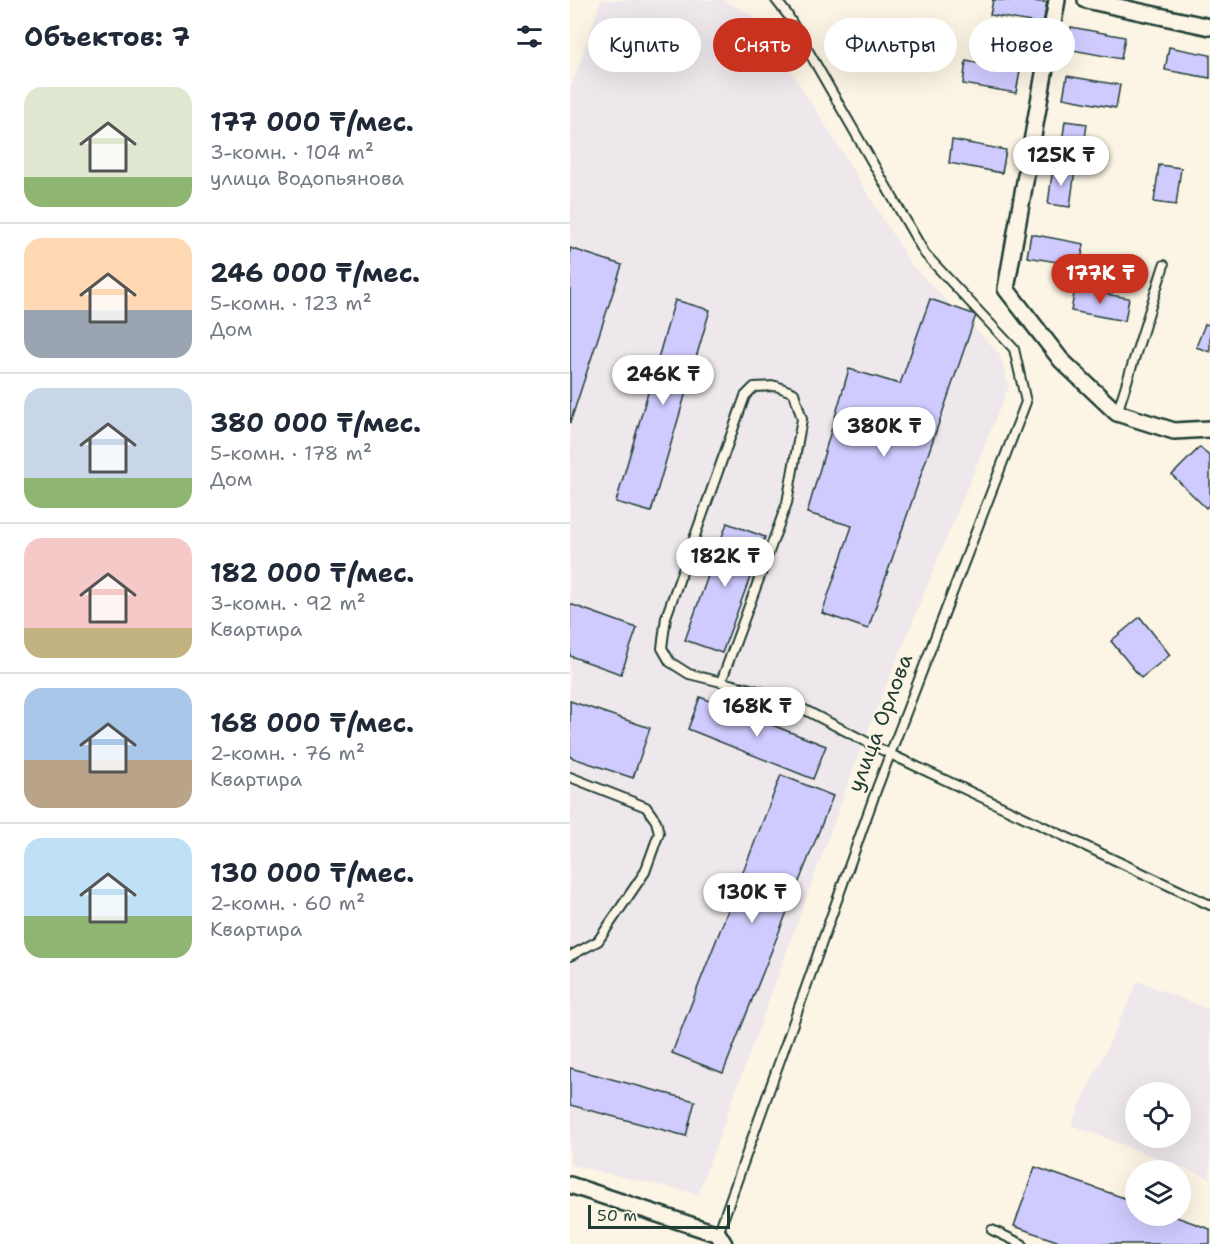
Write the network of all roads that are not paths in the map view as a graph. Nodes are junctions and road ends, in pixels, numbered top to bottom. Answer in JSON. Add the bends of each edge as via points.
{"nodes":[{"id":1,"x":776,"y":0,"type":"edge"},
{"id":2,"x":1057,"y":0,"type":"edge"},
{"id":3,"x":1086,"y":0,"type":"edge"},
{"id":4,"x":1210,"y":27,"type":"edge"},
{"id":5,"x":1164,"y":265,"type":"dead end"},
{"id":6,"x":1117,"y":413,"type":"junction"},
{"id":7,"x":1210,"y":429,"type":"edge"},
{"id":8,"x":721,"y":682,"type":"junction"},
{"id":9,"x":890,"y":754,"type":"junction"},
{"id":10,"x":570,"y":777,"type":"edge"},
{"id":11,"x":1210,"y":905,"type":"edge"},
{"id":12,"x":570,"y":956,"type":"edge"},
{"id":13,"x":570,"y":1185,"type":"edge"},
{"id":14,"x":992,"y":1230,"type":"dead end"},
{"id":15,"x":721,"y":1239,"type":"edge"},
{"id":16,"x":1022,"y":1244,"type":"edge"}],
"edges":[{"from":1,"to":9,"type":"lane","name":"улица Орлова","via":[[925,254],[1014,349],[1026,402]]},
{"from":2,"to":6,"type":"street","via":[[1006,289],[1061,360]]},
{"from":3,"to":4,"type":"street"},
{"from":5,"to":6,"type":"lane"},
{"from":6,"to":7,"type":"street","via":[[1174,431]]},
{"from":8,"to":8,"type":"lane","via":[[689,674],[670,662],[662,648],[666,617],[745,396],[754,387],[776,386],[794,393],[802,419],[787,503]]},
{"from":8,"to":9,"type":"lane","via":[[778,696]]},
{"from":9,"to":11,"type":"lane"},
{"from":9,"to":15,"type":"lane","name":"улица Орлова"},
{"from":10,"to":12,"type":"lane","via":[[646,807],[659,832],[645,872],[598,941]]},
{"from":13,"to":15,"type":"street"},
{"from":14,"to":16,"type":"lane"}]}
